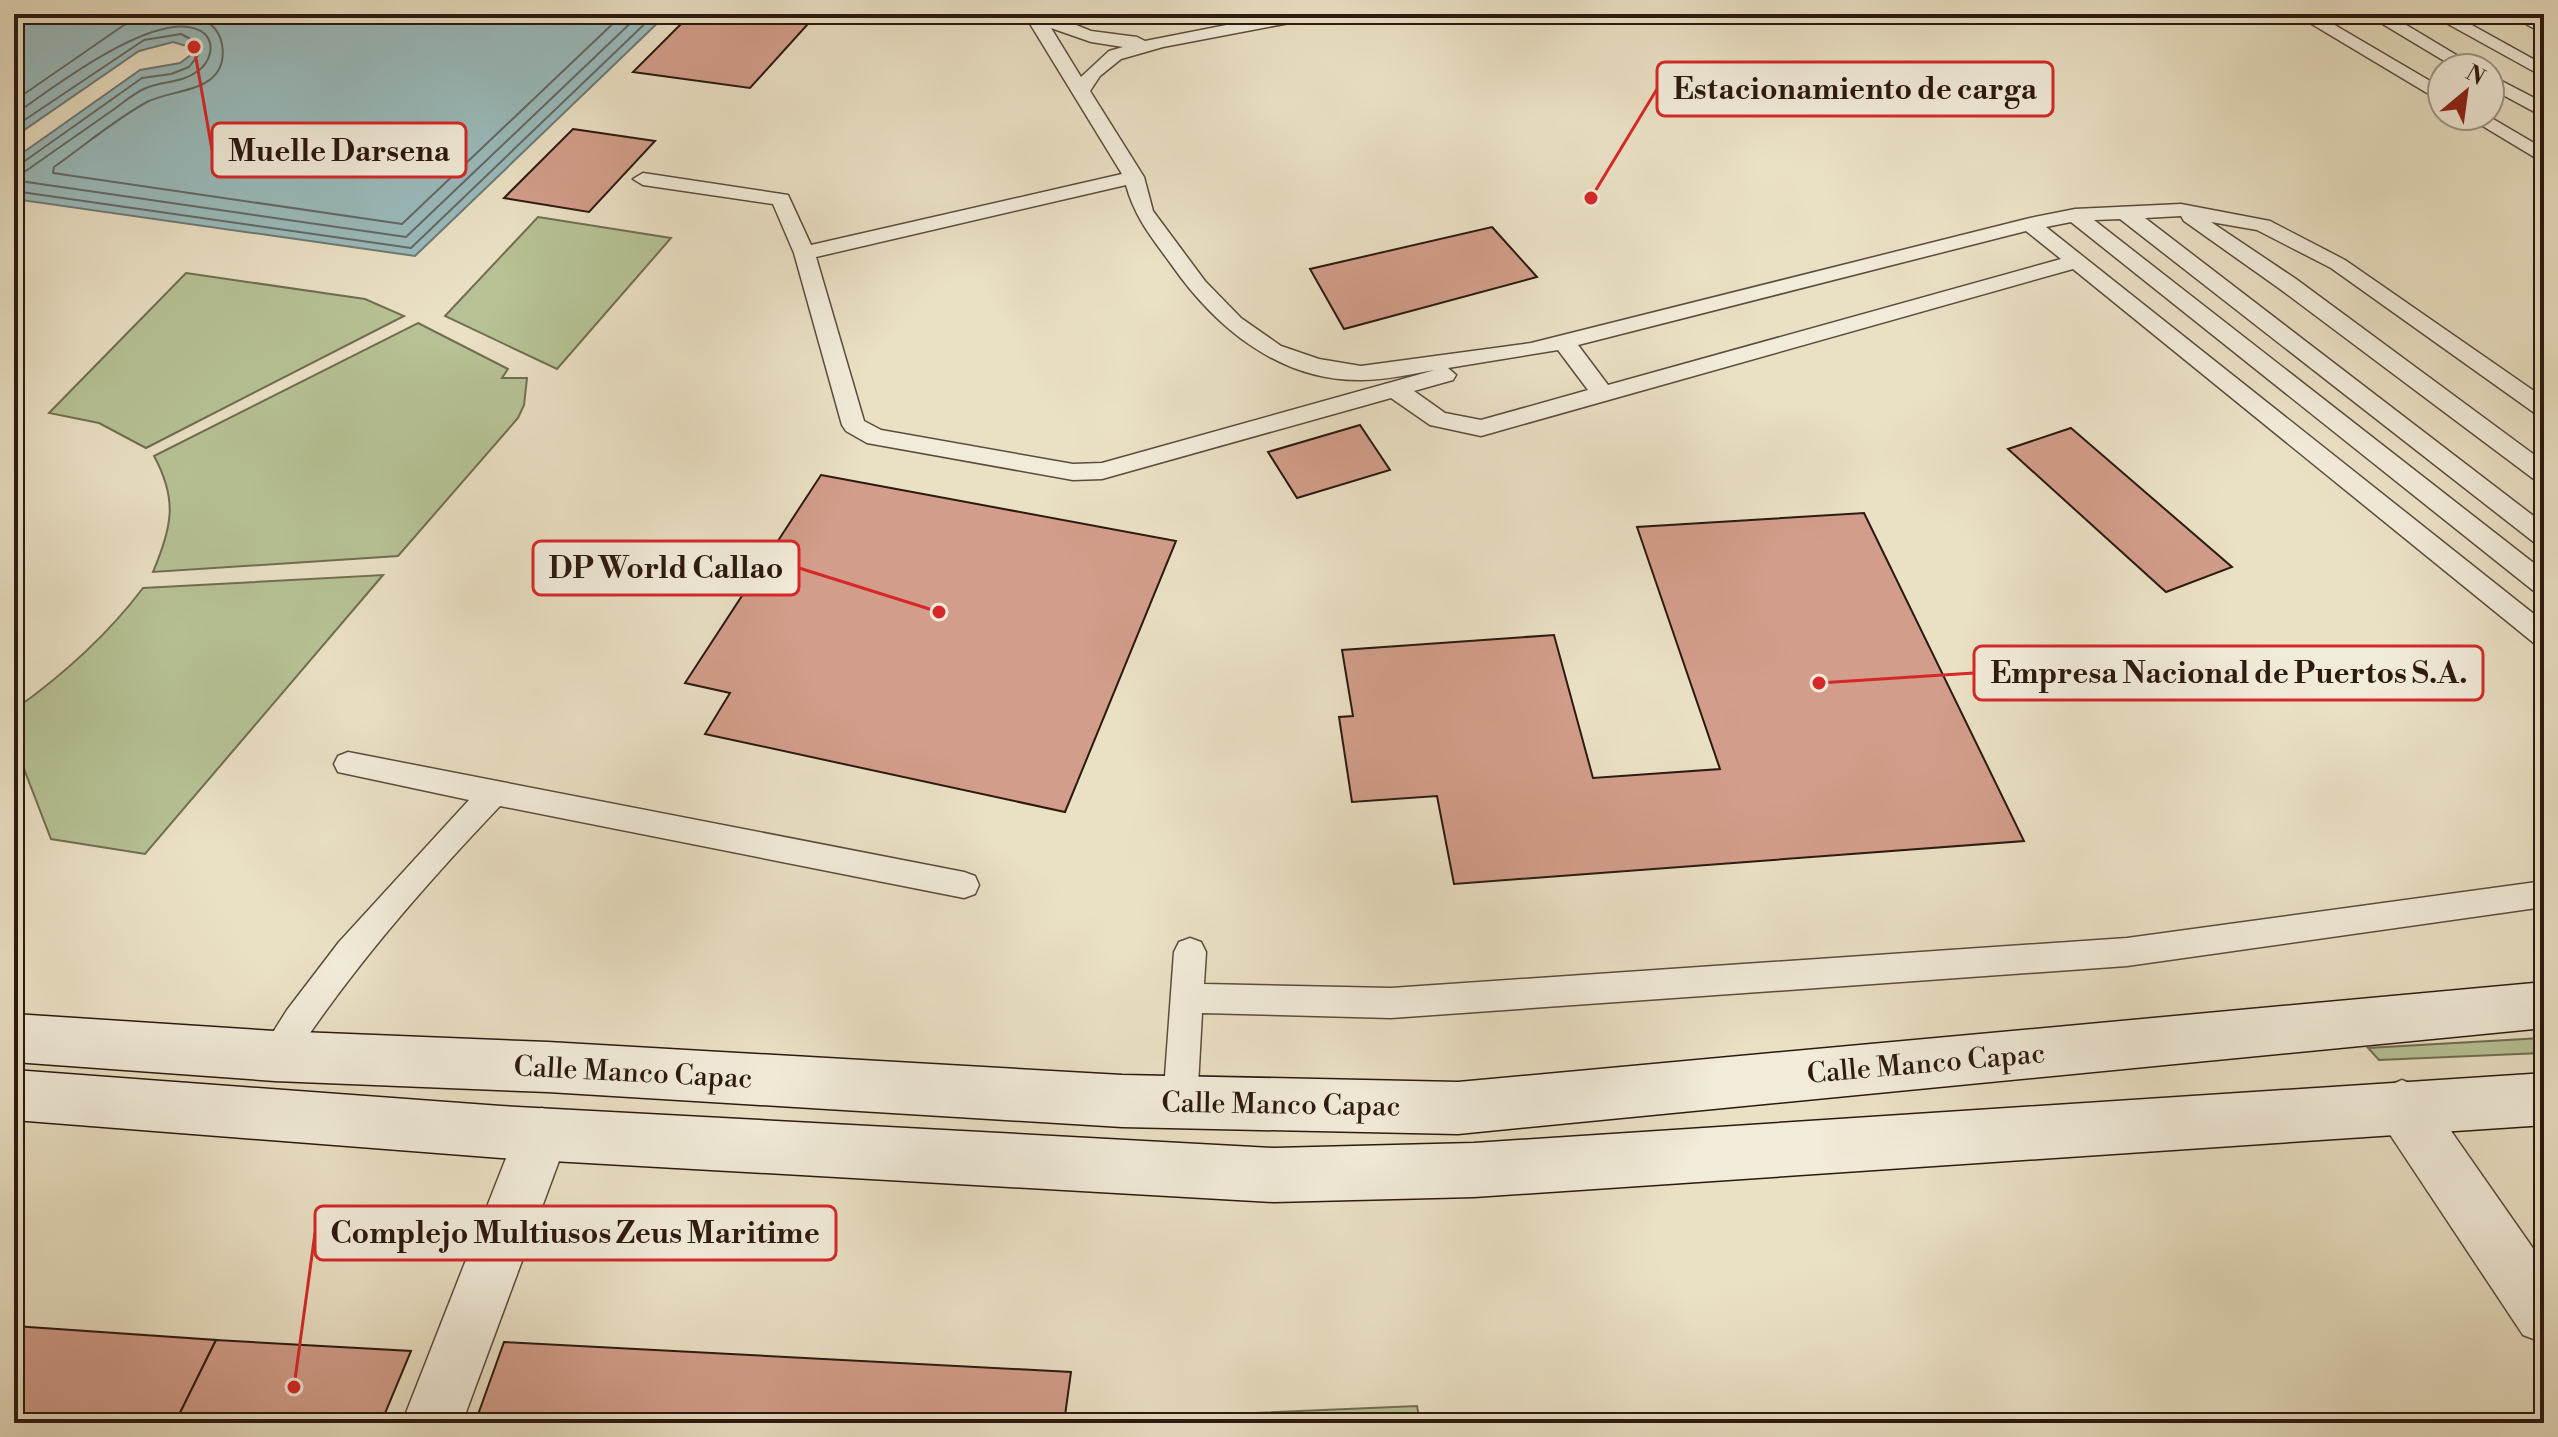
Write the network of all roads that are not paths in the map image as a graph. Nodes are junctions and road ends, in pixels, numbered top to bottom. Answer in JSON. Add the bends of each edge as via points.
{"nodes":[{"id":1,"x":1034,"y":14,"type":"edge"},
{"id":2,"x":1305,"y":14,"type":"edge"},
{"id":3,"x":2304,"y":14,"type":"edge"},
{"id":4,"x":2375,"y":14,"type":"edge"},
{"id":5,"x":2439,"y":14,"type":"edge"},
{"id":6,"x":2474,"y":14,"type":"edge"},
{"id":7,"x":2517,"y":14,"type":"edge"},
{"id":8,"x":2544,"y":29,"type":"edge"},
{"id":9,"x":1161,"y":42,"type":"junction"},
{"id":10,"x":2441,"y":52,"type":"edge"},
{"id":11,"x":2544,"y":52,"type":"edge"},
{"id":12,"x":2544,"y":72,"type":"edge"},
{"id":13,"x":2426,"y":86,"type":"edge"},
{"id":14,"x":2506,"y":89,"type":"edge"},
{"id":15,"x":1081,"y":90,"type":"junction"},
{"id":16,"x":2544,"y":111,"type":"edge"},
{"id":17,"x":2502,"y":132,"type":"edge"},
{"id":18,"x":2544,"y":157,"type":"edge"},
{"id":19,"x":1134,"y":177,"type":"junction"},
{"id":20,"x":643,"y":179,"type":"dead end"},
{"id":21,"x":2181,"y":210,"type":"junction"},
{"id":22,"x":2123,"y":211,"type":"junction"},
{"id":23,"x":2075,"y":215,"type":"junction"},
{"id":24,"x":2030,"y":224,"type":"junction"},
{"id":25,"x":804,"y":253,"type":"junction"},
{"id":26,"x":2077,"y":261,"type":"junction"},
{"id":27,"x":1564,"y":342,"type":"junction"},
{"id":28,"x":1531,"y":350,"type":"junction"},
{"id":29,"x":1396,"y":390,"type":"junction"},
{"id":30,"x":1603,"y":394,"type":"junction"},
{"id":31,"x":2544,"y":409,"type":"edge"},
{"id":32,"x":2544,"y":474,"type":"edge"},
{"id":33,"x":2544,"y":537,"type":"edge"},
{"id":34,"x":2544,"y":585,"type":"edge"},
{"id":35,"x":2544,"y":637,"type":"edge"},
{"id":36,"x":348,"y":764,"type":"dead end"},
{"id":37,"x":494,"y":793,"type":"junction"},
{"id":38,"x":964,"y":885,"type":"dead end"},
{"id":39,"x":2544,"y":894,"type":"edge"},
{"id":40,"x":1190,"y":952,"type":"dead end"},
{"id":41,"x":1188,"y":998,"type":"junction"},
{"id":42,"x":2544,"y":1005,"type":"edge"},
{"id":43,"x":14,"y":1038,"type":"edge"},
{"id":44,"x":275,"y":1056,"type":"junction"},
{"id":45,"x":14,"y":1095,"type":"edge"},
{"id":46,"x":2544,"y":1099,"type":"edge"},
{"id":47,"x":1180,"y":1104,"type":"junction"},
{"id":48,"x":2402,"y":1106,"type":"junction"},
{"id":49,"x":542,"y":1134,"type":"junction"},
{"id":50,"x":2544,"y":1314,"type":"edge"},
{"id":51,"x":432,"y":1423,"type":"edge"}],
"edges":[{"from":1,"to":9,"type":"lane","via":[[1108,43]]},
{"from":1,"to":15,"type":"lane"},
{"from":2,"to":9,"type":"lane"},
{"from":3,"to":13,"type":"lane"},
{"from":4,"to":10,"type":"lane"},
{"from":5,"to":12,"type":"lane"},
{"from":6,"to":11,"type":"lane"},
{"from":7,"to":8,"type":"lane"},
{"from":9,"to":15,"type":"lane","via":[[1115,55]]},
{"from":14,"to":16,"type":"lane"},
{"from":15,"to":19,"type":"lane"},
{"from":17,"to":18,"type":"lane"},
{"from":19,"to":25,"type":"lane"},
{"from":19,"to":28,"type":"lane","via":[[1143,211],[1197,286],[1233,323],[1273,351],[1316,366],[1361,373]]},
{"from":20,"to":25,"type":"lane","via":[[781,199]]},
{"from":21,"to":22,"type":"lane"},
{"from":21,"to":31,"type":"lane","via":[[2263,225],[2338,264]]},
{"from":21,"to":32,"type":"lane"},
{"from":22,"to":23,"type":"lane"},
{"from":22,"to":33,"type":"lane"},
{"from":23,"to":24,"type":"lane"},
{"from":23,"to":34,"type":"lane"},
{"from":24,"to":26,"type":"lane"},
{"from":24,"to":27,"type":"lane"},
{"from":25,"to":29,"type":"lane","via":[[854,425],[875,437],[1073,472],[1102,471]]},
{"from":26,"to":30,"type":"lane"},
{"from":26,"to":35,"type":"lane"},
{"from":27,"to":28,"type":"lane"},
{"from":27,"to":30,"type":"lane"},
{"from":28,"to":29,"type":"lane"},
{"from":29,"to":30,"type":"lane","via":[[1438,419],[1481,428]]},
{"from":36,"to":37,"type":"lane"},
{"from":37,"to":38,"type":"lane"},
{"from":37,"to":44,"type":"lane","via":[[353,947]]},
{"from":39,"to":41,"type":"lane","via":[[2127,952],[1391,1003]]},
{"from":40,"to":41,"type":"lane"},
{"from":41,"to":47,"type":"lane"},
{"from":42,"to":47,"type":"main road","name":"Calle Manco Capac","via":[[1458,1108]]},
{"from":43,"to":44,"type":"main road","name":"Calle Manco Capac"},
{"from":44,"to":47,"type":"main road","name":"Calle Manco Capac"},
{"from":45,"to":49,"type":"main road"},
{"from":46,"to":48,"type":"main road"},
{"from":48,"to":49,"type":"main road","via":[[1474,1170],[1274,1175]]},
{"from":48,"to":50,"type":"main road"},
{"from":49,"to":51,"type":"main road"}]}
